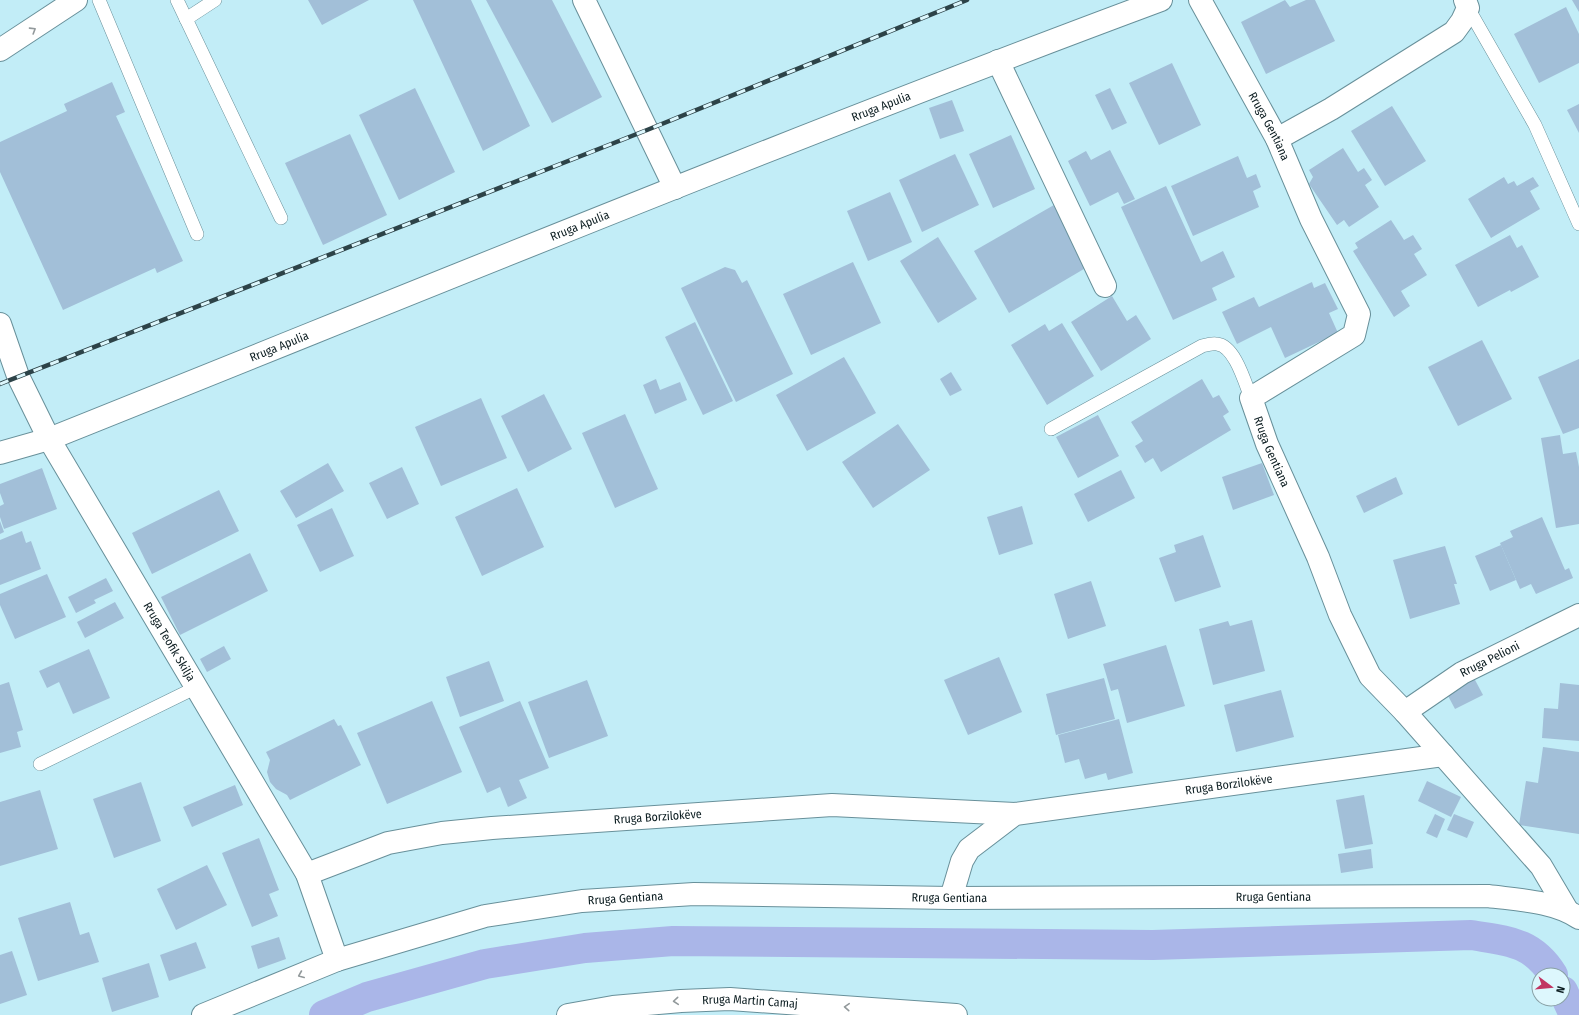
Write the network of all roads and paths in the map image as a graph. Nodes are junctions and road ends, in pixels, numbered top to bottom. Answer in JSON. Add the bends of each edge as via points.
{"nodes":[{"id":1,"x":76,"y":0,"type":"edge"},
{"id":2,"x":100,"y":0,"type":"edge"},
{"id":3,"x":177,"y":0,"type":"edge"},
{"id":4,"x":215,"y":0,"type":"edge"},
{"id":5,"x":584,"y":0,"type":"edge"},
{"id":6,"x":1161,"y":0,"type":"edge"},
{"id":7,"x":1200,"y":0,"type":"edge"},
{"id":8,"x":1466,"y":4,"type":"edge"},
{"id":9,"x":186,"y":20,"type":"junction"},
{"id":10,"x":0,"y":50,"type":"edge"},
{"id":11,"x":998,"y":61,"type":"junction"},
{"id":12,"x":1277,"y":139,"type":"junction"},
{"id":13,"x":676,"y":188,"type":"junction"},
{"id":14,"x":281,"y":218,"type":"dead end"},
{"id":15,"x":1579,"y":224,"type":"edge"},
{"id":16,"x":197,"y":234,"type":"dead end"},
{"id":17,"x":1105,"y":286,"type":"dead end"},
{"id":18,"x":0,"y":324,"type":"edge"},
{"id":19,"x":1251,"y":398,"type":"junction"},
{"id":20,"x":1051,"y":428,"type":"dead end"},
{"id":21,"x":49,"y":439,"type":"junction"},
{"id":22,"x":0,"y":453,"type":"edge"},
{"id":23,"x":1579,"y":615,"type":"edge"},
{"id":24,"x":197,"y":687,"type":"junction"},
{"id":25,"x":1405,"y":712,"type":"junction"},
{"id":26,"x":1443,"y":755,"type":"junction"},
{"id":27,"x":40,"y":764,"type":"dead end"},
{"id":28,"x":1015,"y":814,"type":"junction"},
{"id":29,"x":307,"y":874,"type":"junction"},
{"id":30,"x":951,"y":898,"type":"junction"},
{"id":31,"x":1573,"y":914,"type":"edge"},
{"id":32,"x":337,"y":960,"type":"junction"},
{"id":33,"x":203,"y":1015,"type":"edge"},
{"id":34,"x":568,"y":1015,"type":"edge"},
{"id":35,"x":956,"y":1015,"type":"edge"}],
"edges":[{"from":10,"to":1,"type":"main road","one_way":true},
{"from":2,"to":16,"type":"lane"},
{"from":3,"to":9,"type":"lane"},
{"from":4,"to":9,"type":"lane"},
{"from":5,"to":13,"type":"main road"},
{"from":6,"to":11,"type":"main road","name":"Rruga Apulia"},
{"from":7,"to":12,"type":"main road","name":"Rruga Gentiana"},
{"from":8,"to":12,"type":"main road","via":[[1454,32],[1331,109]]},
{"from":8,"to":15,"type":"lane","via":[[1535,125]]},
{"from":9,"to":14,"type":"lane"},
{"from":11,"to":13,"type":"main road","name":"Rruga Apulia"},
{"from":11,"to":17,"type":"main road"},
{"from":12,"to":19,"type":"main road","name":"Rruga Gentiana","via":[[1311,219],[1359,314],[1354,335]]},
{"from":13,"to":21,"type":"main road","name":"Rruga Apulia"},
{"from":18,"to":21,"type":"main road","name":"Rruga Teofik Skilja","via":[[18,376]]},
{"from":19,"to":20,"type":"lane","via":[[1235,358],[1227,348],[1218,344],[1202,346]]},
{"from":19,"to":25,"type":"main road","name":"Rruga Gentiana","via":[[1267,444],[1318,558],[1340,615],[1370,676]]},
{"from":21,"to":22,"type":"main road","name":"Rruga Apulia"},
{"from":21,"to":24,"type":"main road","name":"Rruga Teofik Skilja"},
{"from":23,"to":25,"type":"main road","name":"Rruga Pelioni","via":[[1462,673]]},
{"from":24,"to":27,"type":"lane"},
{"from":24,"to":29,"type":"main road","name":"Rruga Teofik Skilja"},
{"from":25,"to":26,"type":"main road","name":"Rruga Gentiana"},
{"from":26,"to":28,"type":"main road","name":"Rruga Borzilokëve"},
{"from":26,"to":31,"type":"main road","name":"Rruga Gentiana","via":[[1541,866]]},
{"from":28,"to":29,"type":"main road","name":"Rruga Borzilokëve","via":[[832,806],[492,828],[442,833],[388,843]]},
{"from":28,"to":30,"type":"main road","via":[[970,849],[962,862]]},
{"from":29,"to":32,"type":"main road","name":"Rruga Teofik Skilja"},
{"from":30,"to":31,"type":"main road","name":"Rruga Gentiana","via":[[1488,896],[1525,901]]},
{"from":30,"to":32,"type":"main road","name":"Rruga Gentiana","via":[[694,894],[582,901],[485,916]]},
{"from":32,"to":33,"type":"main road","name":"Rruga Gentiana","one_way":true},
{"from":35,"to":34,"type":"main road","name":"Rruga Martin Camaj","one_way":true,"via":[[730,999],[666,1002]]}]}
